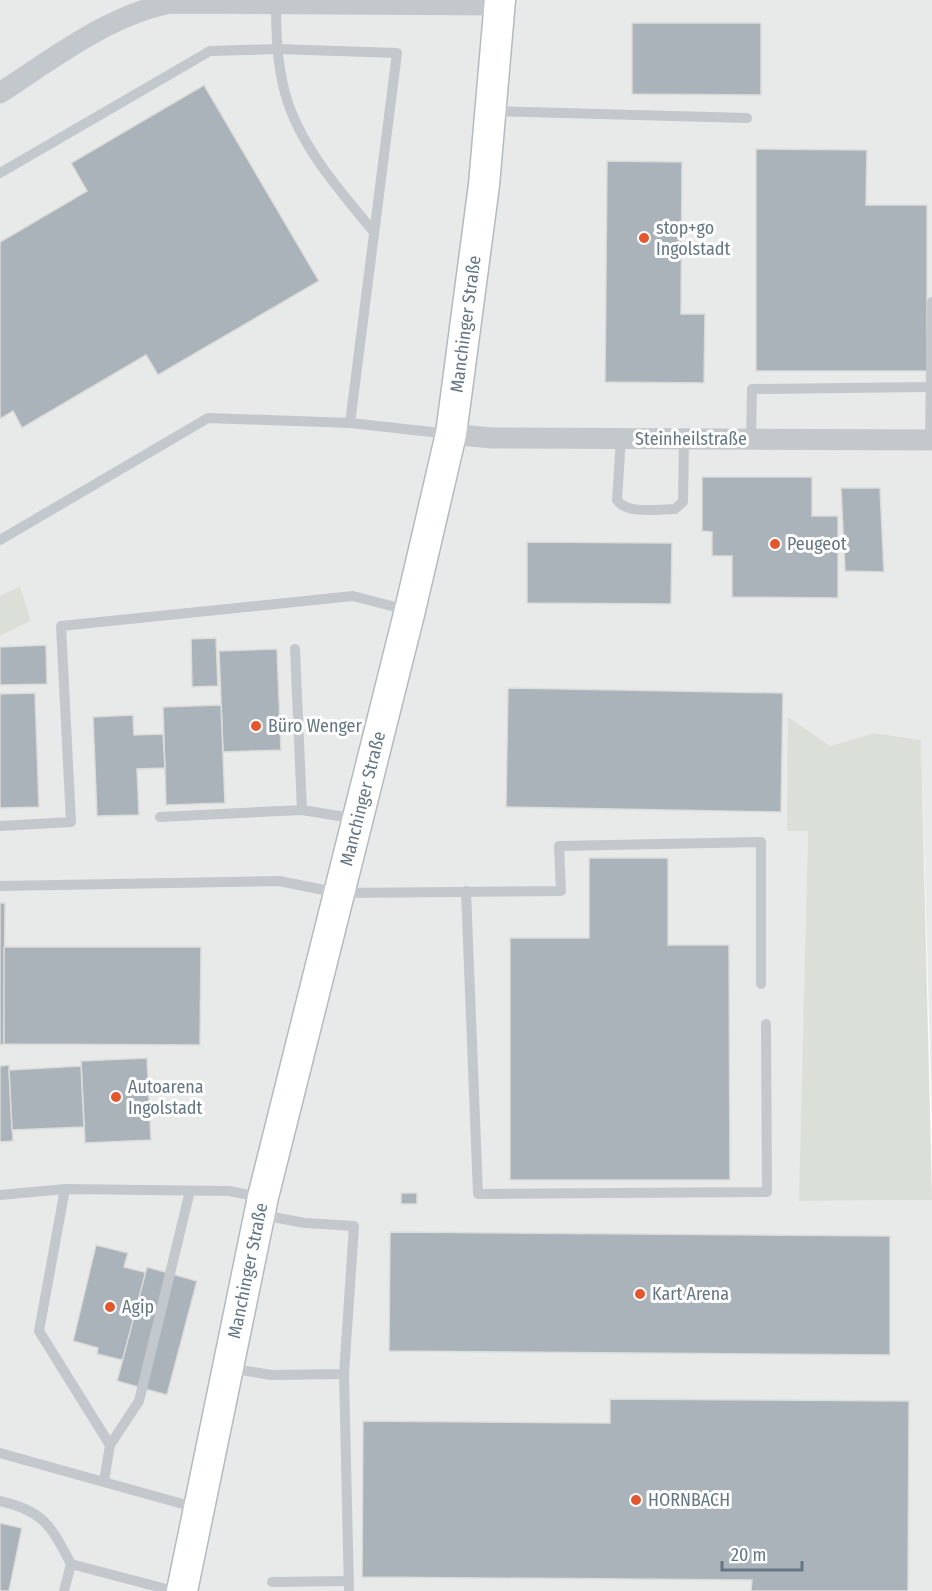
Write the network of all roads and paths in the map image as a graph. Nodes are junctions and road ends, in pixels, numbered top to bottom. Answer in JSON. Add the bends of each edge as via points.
{"nodes":[{"id":1,"x":276,"y":2,"type":"edge"},
{"id":2,"x":499,"y":3,"type":"edge"},
{"id":3,"x":277,"y":49,"type":"junction"},
{"id":4,"x":0,"y":93,"type":"edge"},
{"id":5,"x":491,"y":111,"type":"junction"},
{"id":6,"x":747,"y":118,"type":"dead end"},
{"id":7,"x":0,"y":173,"type":"edge"},
{"id":8,"x":374,"y":232,"type":"junction"},
{"id":9,"x":932,"y":302,"type":"edge"},
{"id":10,"x":930,"y":387,"type":"junction"},
{"id":11,"x":350,"y":423,"type":"junction"},
{"id":12,"x":451,"y":434,"type":"junction"},
{"id":13,"x":621,"y":438,"type":"junction"},
{"id":14,"x":684,"y":438,"type":"junction"},
{"id":15,"x":752,"y":439,"type":"junction"},
{"id":16,"x":931,"y":440,"type":"edge"},
{"id":17,"x":0,"y":540,"type":"edge"},
{"id":18,"x":410,"y":610,"type":"junction"},
{"id":19,"x":294,"y":649,"type":"dead end"},
{"id":20,"x":302,"y":810,"type":"junction"},
{"id":21,"x":160,"y":817,"type":"dead end"},
{"id":22,"x":357,"y":819,"type":"junction"},
{"id":23,"x":0,"y":826,"type":"edge"},
{"id":24,"x":0,"y":886,"type":"edge"},
{"id":25,"x":466,"y":891,"type":"junction"},
{"id":26,"x":339,"y":893,"type":"junction"},
{"id":27,"x":761,"y":984,"type":"dead end"},
{"id":28,"x":766,"y":1024,"type":"dead end"},
{"id":29,"x":65,"y":1189,"type":"junction"},
{"id":30,"x":190,"y":1191,"type":"junction"},
{"id":31,"x":0,"y":1195,"type":"edge"},
{"id":32,"x":261,"y":1206,"type":"junction"},
{"id":33,"x":228,"y":1368,"type":"junction"},
{"id":34,"x":344,"y":1374,"type":"junction"},
{"id":35,"x":110,"y":1445,"type":"junction"},
{"id":36,"x":0,"y":1453,"type":"edge"},
{"id":37,"x":104,"y":1481,"type":"junction"},
{"id":38,"x":0,"y":1501,"type":"edge"},
{"id":39,"x":201,"y":1509,"type":"junction"},
{"id":40,"x":71,"y":1564,"type":"junction"},
{"id":41,"x":272,"y":1582,"type":"dead end"},
{"id":42,"x":349,"y":1586,"type":"edge"},
{"id":43,"x":64,"y":1591,"type":"edge"},
{"id":44,"x":174,"y":1591,"type":"edge"},
{"id":45,"x":182,"y":1591,"type":"edge"}],
"edges":[{"from":1,"to":2,"type":"street"},
{"from":1,"to":3,"type":"lane"},
{"from":1,"to":4,"type":"street","via":[[170,3],[147,8],[88,36]]},
{"from":2,"to":5,"type":"main road","name":"Manchinger Straße"},
{"from":3,"to":7,"type":"lane","via":[[210,51]]},
{"from":3,"to":8,"type":"lane","via":[[285,94],[302,133]]},
{"from":3,"to":8,"type":"lane","via":[[397,53]]},
{"from":5,"to":6,"type":"lane"},
{"from":5,"to":12,"type":"main road","name":"Manchinger Straße"},
{"from":8,"to":11,"type":"lane"},
{"from":9,"to":10,"type":"lane"},
{"from":10,"to":15,"type":"lane","via":[[752,389]]},
{"from":10,"to":16,"type":"lane"},
{"from":11,"to":12,"type":"lane"},
{"from":11,"to":17,"type":"lane","via":[[208,418]]},
{"from":12,"to":13,"type":"street","name":"Steinheilstraße","via":[[492,438]]},
{"from":12,"to":18,"type":"main road","name":"Manchinger Straße"},
{"from":13,"to":14,"type":"street","name":"Steinheilstraße"},
{"from":13,"to":14,"type":"lane","via":[[617,500],[620,505],[675,509],[682,502]]},
{"from":14,"to":15,"type":"street","name":"Steinheilstraße"},
{"from":15,"to":16,"type":"street","name":"Steinheilstraße"},
{"from":18,"to":22,"type":"main road","name":"Manchinger Straße"},
{"from":18,"to":23,"type":"lane","via":[[353,597],[61,626],[71,822]]},
{"from":19,"to":20,"type":"lane"},
{"from":20,"to":21,"type":"lane"},
{"from":20,"to":22,"type":"lane"},
{"from":22,"to":26,"type":"main road","name":"Manchinger Straße"},
{"from":24,"to":26,"type":"lane","via":[[279,881]]},
{"from":25,"to":26,"type":"lane"},
{"from":25,"to":27,"type":"lane","via":[[561,891],[559,846],[761,842]]},
{"from":25,"to":28,"type":"lane","via":[[478,1194],[767,1192]]},
{"from":26,"to":32,"type":"main road","name":"Manchinger Straße"},
{"from":29,"to":30,"type":"lane"},
{"from":29,"to":31,"type":"lane"},
{"from":29,"to":35,"type":"lane","via":[[39,1331]]},
{"from":30,"to":32,"type":"lane","via":[[229,1191]]},
{"from":30,"to":35,"type":"lane","via":[[139,1401]]},
{"from":32,"to":33,"type":"main road","name":"Manchinger Straße"},
{"from":32,"to":34,"type":"lane","via":[[305,1223],[354,1226]]},
{"from":33,"to":34,"type":"lane","via":[[272,1375]]},
{"from":33,"to":39,"type":"main road","name":"Manchinger Straße"},
{"from":34,"to":42,"type":"lane"},
{"from":35,"to":37,"type":"lane"},
{"from":36,"to":37,"type":"lane"},
{"from":37,"to":39,"type":"lane"},
{"from":38,"to":40,"type":"lane","via":[[27,1507],[54,1531]]},
{"from":39,"to":45,"type":"main road","name":"Manchinger Straße"},
{"from":40,"to":43,"type":"lane"},
{"from":40,"to":44,"type":"lane"},
{"from":41,"to":42,"type":"lane"}]}
